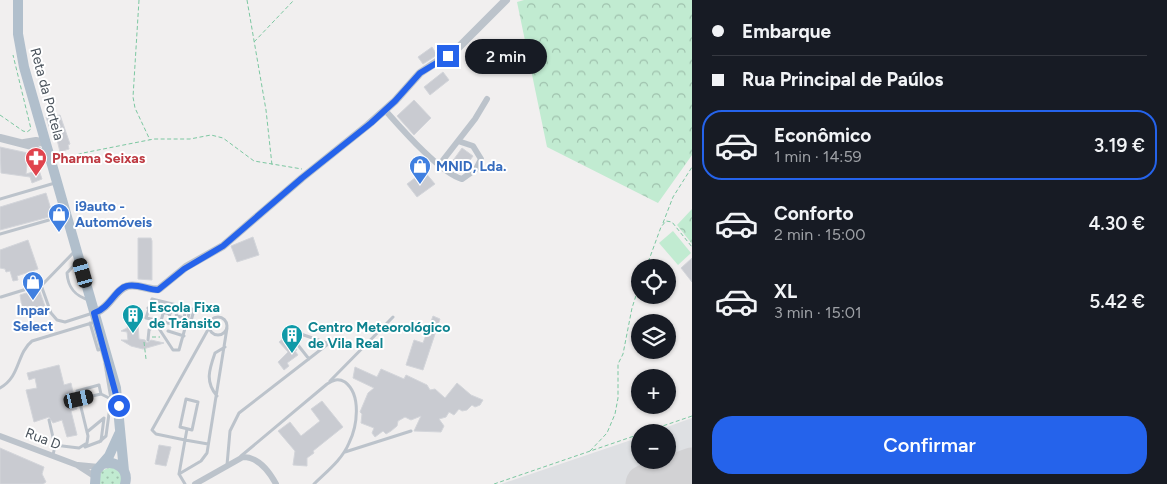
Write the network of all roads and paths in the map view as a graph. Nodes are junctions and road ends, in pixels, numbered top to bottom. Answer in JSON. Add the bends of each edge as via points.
{"nodes":[{"id":1,"x":18,"y":0,"type":"edge"},
{"id":2,"x":139,"y":0,"type":"edge"},
{"id":3,"x":247,"y":0,"type":"edge"},
{"id":4,"x":294,"y":0,"type":"edge"},
{"id":5,"x":506,"y":0,"type":"edge"},
{"id":6,"x":254,"y":43,"type":"junction"},
{"id":7,"x":13,"y":53,"type":"dead end"},
{"id":8,"x":487,"y":99,"type":"dead end"},
{"id":9,"x":385,"y":110,"type":"junction"},
{"id":10,"x":0,"y":115,"type":"edge"},
{"id":11,"x":42,"y":132,"type":"junction"},
{"id":12,"x":0,"y":138,"type":"edge"},
{"id":13,"x":150,"y":140,"type":"junction"},
{"id":14,"x":458,"y":141,"type":"junction"},
{"id":15,"x":45,"y":143,"type":"junction"},
{"id":16,"x":31,"y":144,"type":"junction"},
{"id":17,"x":50,"y":162,"type":"junction"},
{"id":18,"x":440,"y":164,"type":"junction"},
{"id":19,"x":272,"y":166,"type":"junction"},
{"id":20,"x":692,"y":167,"type":"edge"},
{"id":21,"x":310,"y":172,"type":"junction"},
{"id":22,"x":56,"y":183,"type":"junction"},
{"id":23,"x":0,"y":199,"type":"edge"},
{"id":24,"x":49,"y":220,"type":"dead end"},
{"id":25,"x":662,"y":224,"type":"junction"},
{"id":26,"x":0,"y":234,"type":"edge"},
{"id":27,"x":692,"y":247,"type":"edge"},
{"id":28,"x":77,"y":255,"type":"junction"},
{"id":29,"x":649,"y":259,"type":"edge"},
{"id":30,"x":41,"y":285,"type":"junction"},
{"id":31,"x":1,"y":297,"type":"edge"},
{"id":32,"x":150,"y":300,"type":"junction"},
{"id":33,"x":91,"y":301,"type":"junction"},
{"id":34,"x":158,"y":301,"type":"junction"},
{"id":35,"x":166,"y":303,"type":"junction"},
{"id":36,"x":633,"y":304,"type":"edge"},
{"id":37,"x":176,"y":305,"type":"junction"},
{"id":38,"x":148,"y":308,"type":"junction"},
{"id":39,"x":189,"y":308,"type":"junction"},
{"id":40,"x":155,"y":310,"type":"junction"},
{"id":41,"x":174,"y":311,"type":"junction"},
{"id":42,"x":164,"y":312,"type":"junction"},
{"id":43,"x":170,"y":314,"type":"junction"},
{"id":44,"x":177,"y":316,"type":"junction"},
{"id":45,"x":183,"y":317,"type":"junction"},
{"id":46,"x":173,"y":318,"type":"junction"},
{"id":47,"x":393,"y":318,"type":"dead end"},
{"id":48,"x":94,"y":319,"type":"junction"},
{"id":49,"x":161,"y":321,"type":"junction"},
{"id":50,"x":188,"y":321,"type":"junction"},
{"id":51,"x":156,"y":322,"type":"junction"},
{"id":52,"x":171,"y":324,"type":"junction"},
{"id":53,"x":180,"y":326,"type":"junction"},
{"id":54,"x":210,"y":326,"type":"junction"},
{"id":55,"x":186,"y":328,"type":"junction"},
{"id":56,"x":227,"y":328,"type":"junction"},
{"id":57,"x":168,"y":331,"type":"dead end"},
{"id":58,"x":184,"y":336,"type":"junction"},
{"id":59,"x":148,"y":340,"type":"dead end"},
{"id":60,"x":225,"y":347,"type":"junction"},
{"id":61,"x":106,"y":352,"type":"junction"},
{"id":62,"x":309,"y":359,"type":"junction"},
{"id":63,"x":106,"y":377,"type":"junction"},
{"id":64,"x":99,"y":385,"type":"junction"},
{"id":65,"x":324,"y":386,"type":"junction"},
{"id":66,"x":0,"y":388,"type":"edge"},
{"id":67,"x":101,"y":394,"type":"junction"},
{"id":68,"x":217,"y":396,"type":"junction"},
{"id":69,"x":79,"y":399,"type":"junction"},
{"id":70,"x":111,"y":399,"type":"junction"},
{"id":71,"x":108,"y":414,"type":"junction"},
{"id":72,"x":692,"y":416,"type":"edge"},
{"id":73,"x":104,"y":418,"type":"junction"},
{"id":74,"x":49,"y":420,"type":"dead end"},
{"id":75,"x":668,"y":424,"type":"edge"},
{"id":76,"x":188,"y":429,"type":"junction"},
{"id":77,"x":411,"y":431,"type":"dead end"},
{"id":78,"x":87,"y":432,"type":"junction"},
{"id":79,"x":119,"y":433,"type":"junction"},
{"id":80,"x":0,"y":436,"type":"edge"},
{"id":81,"x":631,"y":437,"type":"edge"},
{"id":82,"x":185,"y":440,"type":"junction"},
{"id":83,"x":99,"y":442,"type":"junction"},
{"id":84,"x":208,"y":444,"type":"junction"},
{"id":85,"x":54,"y":445,"type":"junction"},
{"id":86,"x":82,"y":448,"type":"junction"},
{"id":87,"x":590,"y":451,"type":"junction"},
{"id":88,"x":344,"y":453,"type":"junction"},
{"id":89,"x":53,"y":456,"type":"junction"},
{"id":90,"x":238,"y":458,"type":"junction"},
{"id":91,"x":77,"y":465,"type":"junction"},
{"id":92,"x":227,"y":465,"type":"junction"},
{"id":93,"x":179,"y":474,"type":"junction"},
{"id":94,"x":96,"y":476,"type":"edge"},
{"id":95,"x":127,"y":478,"type":"edge"},
{"id":96,"x":185,"y":484,"type":"edge"},
{"id":97,"x":195,"y":484,"type":"edge"},
{"id":98,"x":276,"y":484,"type":"edge"},
{"id":99,"x":314,"y":484,"type":"edge"},
{"id":100,"x":494,"y":484,"type":"edge"}],
"edges":[{"from":1,"to":11,"type":"main road","name":"Reta da Portela","via":[[20,50]]},
{"from":2,"to":13,"type":"path","via":[[133,97]]},
{"from":3,"to":6,"type":"path"},
{"from":4,"to":6,"type":"path"},
{"from":5,"to":9,"type":"street","via":[[459,47],[418,75]]},
{"from":6,"to":19,"type":"path"},
{"from":7,"to":10,"type":"path","via":[[31,129],[23,131]]},
{"from":8,"to":14,"type":"street"},
{"from":9,"to":18,"type":"street"},
{"from":9,"to":21,"type":"street"},
{"from":11,"to":15,"type":"main road","name":"Reta da Portela"},
{"from":11,"to":16,"type":"street"},
{"from":12,"to":16,"type":"street"},
{"from":13,"to":17,"type":"path"},
{"from":13,"to":19,"type":"path","via":[[190,139],[211,134],[223,138],[254,161]]},
{"from":14,"to":18,"type":"street"},
{"from":14,"to":18,"type":"street","via":[[471,144],[480,153],[476,169],[462,179]]},
{"from":15,"to":16,"type":"street","via":[[39,146]]},
{"from":15,"to":17,"type":"main road","name":"Reta da Portela"},
{"from":16,"to":17,"type":"street"},
{"from":17,"to":22,"type":"main road","name":"Reta da Portela"},
{"from":19,"to":21,"type":"path"},
{"from":20,"to":25,"type":"path","via":[[673,197]]},
{"from":21,"to":48,"type":"street","via":[[223,246],[184,269],[161,288],[126,286]]},
{"from":22,"to":23,"type":"lane"},
{"from":22,"to":28,"type":"main road","name":"Reta da Portela"},
{"from":24,"to":26,"type":"lane"},
{"from":25,"to":27,"type":"path","via":[[672,222]]},
{"from":25,"to":29,"type":"path"},
{"from":28,"to":30,"type":"lane"},
{"from":28,"to":33,"type":"main road","name":"Reta da Portela"},
{"from":28,"to":33,"type":"lane","via":[[68,278],[75,294]]},
{"from":30,"to":31,"type":"lane"},
{"from":30,"to":48,"type":"lane","via":[[51,313],[57,320]]},
{"from":32,"to":34,"type":"lane"},
{"from":32,"to":38,"type":"lane"},
{"from":32,"to":39,"type":"lane","via":[[153,298]]},
{"from":33,"to":48,"type":"main road","name":"Reta da Portela"},
{"from":34,"to":35,"type":"lane"},
{"from":34,"to":40,"type":"lane"},
{"from":35,"to":37,"type":"lane"},
{"from":35,"to":42,"type":"lane"},
{"from":36,"to":87,"type":"path","via":[[624,354],[618,364],[615,414],[607,433]]},
{"from":37,"to":39,"type":"lane"},
{"from":37,"to":41,"type":"lane"},
{"from":38,"to":40,"type":"lane"},
{"from":38,"to":51,"type":"lane","via":[[146,318]]},
{"from":39,"to":45,"type":"lane"},
{"from":39,"to":50,"type":"lane","via":[[194,310],[191,321]]},
{"from":40,"to":42,"type":"lane"},
{"from":41,"to":43,"type":"lane"},
{"from":41,"to":44,"type":"lane"},
{"from":42,"to":43,"type":"lane"},
{"from":42,"to":49,"type":"lane"},
{"from":43,"to":46,"type":"lane"},
{"from":44,"to":45,"type":"lane"},
{"from":44,"to":46,"type":"lane"},
{"from":45,"to":50,"type":"lane"},
{"from":45,"to":53,"type":"lane"},
{"from":46,"to":52,"type":"lane"},
{"from":47,"to":65,"type":"lane"},
{"from":48,"to":61,"type":"main road","name":"Reta da Portela"},
{"from":48,"to":66,"type":"lane","via":[[32,341],[27,345],[11,381]]},
{"from":49,"to":51,"type":"lane"},
{"from":49,"to":52,"type":"lane"},
{"from":50,"to":55,"type":"lane"},
{"from":51,"to":58,"type":"lane","via":[[175,351],[181,349]]},
{"from":51,"to":59,"type":"lane","via":[[149,330]]},
{"from":52,"to":53,"type":"lane"},
{"from":53,"to":55,"type":"lane"},
{"from":54,"to":56,"type":"lane","via":[[216,335],[222,335]]},
{"from":54,"to":56,"type":"lane","via":[[212,320],[220,317],[225,320]]},
{"from":54,"to":82,"type":"lane","via":[[153,427],[156,434]]},
{"from":55,"to":58,"type":"lane"},
{"from":56,"to":60,"type":"lane"},
{"from":57,"to":58,"type":"lane"},
{"from":60,"to":68,"type":"lane"},
{"from":60,"to":68,"type":"lane","via":[[214,353],[208,380]]},
{"from":61,"to":63,"type":"lane"},
{"from":61,"to":79,"type":"main road","name":"Reta da Portela","via":[[118,397]]},
{"from":62,"to":62,"type":"lane","via":[[330,344],[292,331],[290,335]]},
{"from":62,"to":92,"type":"lane","via":[[236,417],[229,437]]},
{"from":63,"to":64,"type":"lane"},
{"from":63,"to":70,"type":"lane"},
{"from":64,"to":67,"type":"lane"},
{"from":64,"to":69,"type":"lane","via":[[77,391]]},
{"from":65,"to":88,"type":"lane","via":[[341,380],[355,395],[353,432]]},
{"from":65,"to":90,"type":"lane"},
{"from":67,"to":69,"type":"lane"},
{"from":67,"to":70,"type":"lane"},
{"from":68,"to":84,"type":"lane"},
{"from":69,"to":78,"type":"lane"},
{"from":70,"to":71,"type":"lane"},
{"from":71,"to":73,"type":"lane"},
{"from":71,"to":83,"type":"lane","via":[[106,436]]},
{"from":72,"to":75,"type":"path"},
{"from":73,"to":78,"type":"lane"},
{"from":73,"to":83,"type":"lane"},
{"from":74,"to":85,"type":"lane"},
{"from":76,"to":76,"type":"lane","via":[[180,427],[186,399],[198,402],[192,430]]},
{"from":76,"to":82,"type":"lane"},
{"from":77,"to":88,"type":"lane"},
{"from":78,"to":86,"type":"lane","via":[[88,442]]},
{"from":79,"to":94,"type":"main road"},
{"from":79,"to":95,"type":"main road","name":"Reta da Portela"},
{"from":80,"to":89,"type":"street","name":"Rua D"},
{"from":81,"to":87,"type":"path"},
{"from":82,"to":84,"type":"lane"},
{"from":82,"to":93,"type":"lane"},
{"from":83,"to":86,"type":"lane"},
{"from":84,"to":93,"type":"lane","via":[[204,458]]},
{"from":85,"to":86,"type":"lane"},
{"from":85,"to":89,"type":"lane"},
{"from":87,"to":100,"type":"path"},
{"from":88,"to":99,"type":"lane"},
{"from":89,"to":91,"type":"street","name":"Rua D"},
{"from":90,"to":92,"type":"street"},
{"from":90,"to":98,"type":"street","via":[[257,461],[268,470]]},
{"from":91,"to":94,"type":"street"},
{"from":91,"to":94,"type":"street"},
{"from":92,"to":97,"type":"street"},
{"from":93,"to":96,"type":"lane"},
{"from":94,"to":95,"type":"main road","via":[[113,463]]}]}
